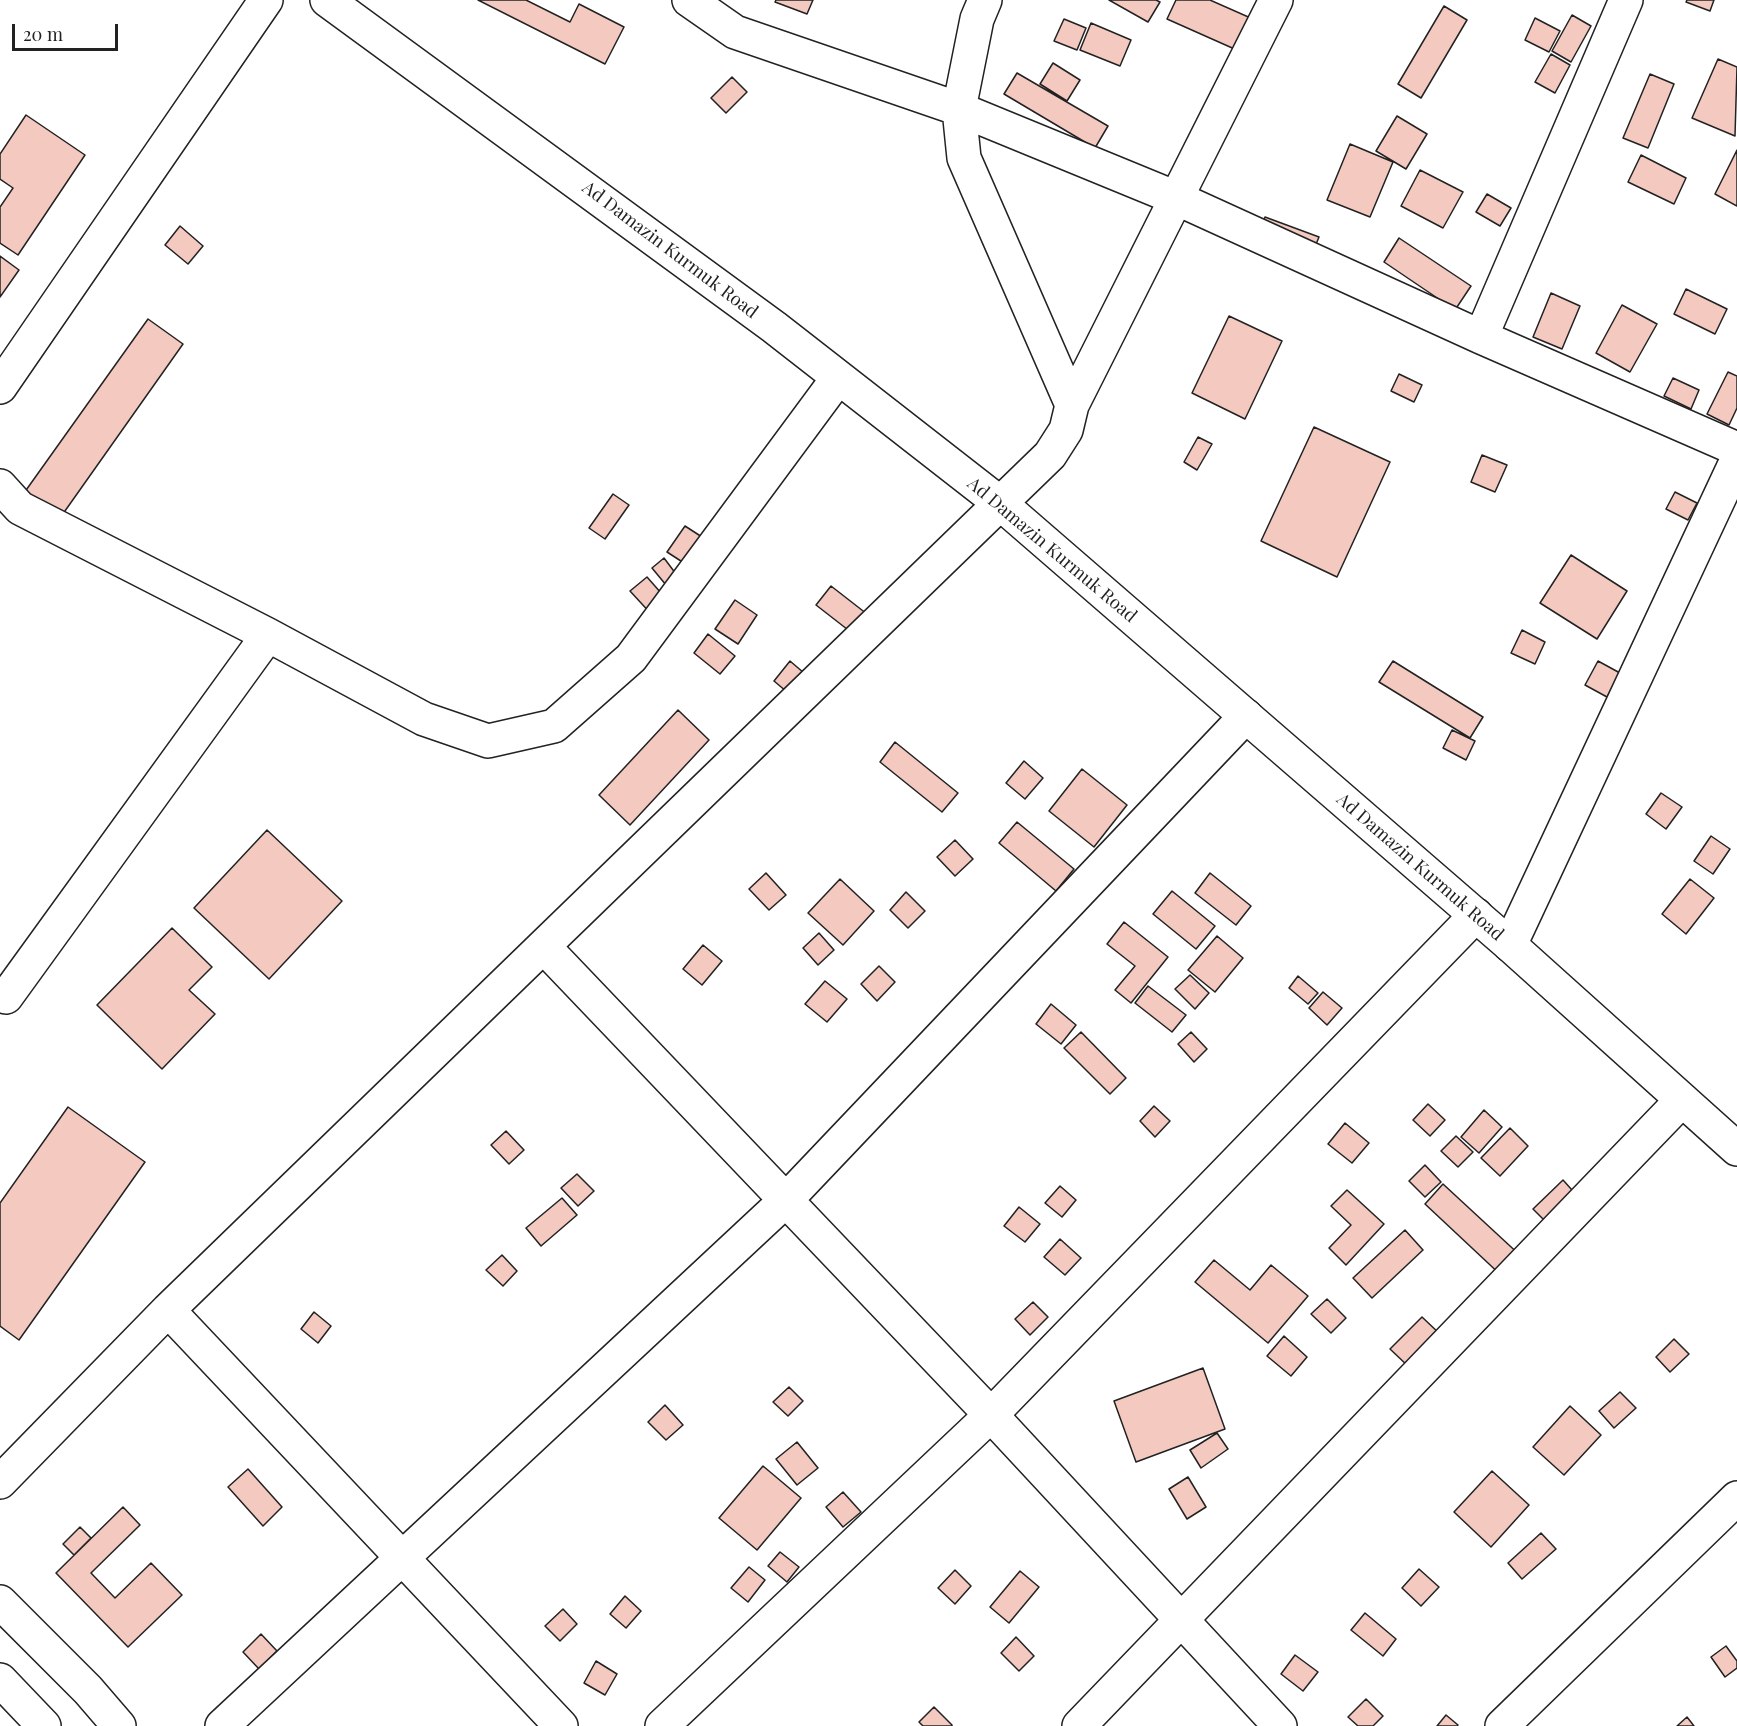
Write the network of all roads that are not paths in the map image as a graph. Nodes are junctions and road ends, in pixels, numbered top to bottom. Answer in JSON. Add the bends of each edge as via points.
{"nodes":[{"id":1,"x":266,"y":0,"type":"edge"},
{"id":2,"x":327,"y":0,"type":"edge"},
{"id":3,"x":689,"y":0,"type":"edge"},
{"id":4,"x":986,"y":0,"type":"edge"},
{"id":5,"x":1276,"y":0,"type":"edge"},
{"id":6,"x":1626,"y":0,"type":"edge"},
{"id":7,"x":959,"y":109,"type":"junction"},
{"id":8,"x":1176,"y":198,"type":"junction"},
{"id":9,"x":1481,"y":337,"type":"junction"},
{"id":10,"x":838,"y":378,"type":"junction"},
{"id":11,"x":0,"y":387,"type":"edge"},
{"id":12,"x":1072,"y":405,"type":"junction"},
{"id":13,"x":1737,"y":448,"type":"edge"},
{"id":14,"x":1737,"y":460,"type":"edge"},
{"id":15,"x":0,"y":486,"type":"edge"},
{"id":16,"x":1001,"y":504,"type":"junction"},
{"id":17,"x":268,"y":635,"type":"junction"},
{"id":18,"x":1246,"y":716,"type":"junction"},
{"id":19,"x":1476,"y":915,"type":"junction"},
{"id":20,"x":1510,"y":945,"type":"junction"},
{"id":21,"x":545,"y":948,"type":"junction"},
{"id":22,"x":6,"y":997,"type":"dead end"},
{"id":23,"x":1682,"y":1100,"type":"junction"},
{"id":24,"x":1737,"y":1149,"type":"edge"},
{"id":25,"x":786,"y":1200,"type":"junction"},
{"id":26,"x":168,"y":1310,"type":"junction"},
{"id":27,"x":991,"y":1415,"type":"junction"},
{"id":28,"x":0,"y":1482,"type":"edge"},
{"id":29,"x":1737,"y":1498,"type":"edge"},
{"id":30,"x":403,"y":1559,"type":"junction"},
{"id":31,"x":0,"y":1602,"type":"edge"},
{"id":32,"x":1182,"y":1620,"type":"junction"},
{"id":33,"x":0,"y":1680,"type":"edge"},
{"id":34,"x":44,"y":1726,"type":"edge"},
{"id":35,"x":119,"y":1726,"type":"edge"},
{"id":36,"x":222,"y":1726,"type":"edge"},
{"id":37,"x":561,"y":1726,"type":"edge"},
{"id":38,"x":662,"y":1726,"type":"edge"},
{"id":39,"x":1079,"y":1726,"type":"edge"},
{"id":40,"x":1280,"y":1726,"type":"edge"},
{"id":41,"x":1502,"y":1726,"type":"edge"}],
"edges":[{"from":1,"to":11,"type":"main road"},
{"from":2,"to":10,"type":"main road","name":"Ad Damazin Kurmuk Road","via":[[557,166]]},
{"from":3,"to":7,"type":"main road","via":[[735,32]]},
{"from":4,"to":7,"type":"main road","via":[[977,19]]},
{"from":5,"to":8,"type":"main road"},
{"from":6,"to":9,"type":"main road"},
{"from":7,"to":8,"type":"main road"},
{"from":7,"to":12,"type":"main road","via":[[964,158]]},
{"from":8,"to":9,"type":"main road"},
{"from":8,"to":12,"type":"main road"},
{"from":9,"to":13,"type":"main road"},
{"from":10,"to":16,"type":"main road","name":"Ad Damazin Kurmuk Road"},
{"from":10,"to":17,"type":"main road","via":[[632,658],[554,726],[488,741],[424,719]]},
{"from":12,"to":16,"type":"main road","via":[[1066,430],[1050,455]]},
{"from":14,"to":20,"type":"main road"},
{"from":15,"to":17,"type":"main road","via":[[20,508]]},
{"from":16,"to":18,"type":"main road","name":"Ad Damazin Kurmuk Road"},
{"from":16,"to":21,"type":"main road"},
{"from":17,"to":22,"type":"main road"},
{"from":18,"to":19,"type":"main road","name":"Ad Damazin Kurmuk Road"},
{"from":18,"to":25,"type":"main road"},
{"from":19,"to":20,"type":"main road","name":"Ad Damazin Kurmuk Road"},
{"from":19,"to":27,"type":"main road"},
{"from":20,"to":23,"type":"main road","name":"Ad Damazin Kurmuk Road"},
{"from":21,"to":25,"type":"main road"},
{"from":21,"to":26,"type":"main road"},
{"from":23,"to":24,"type":"main road","name":"Ad Damazin Kurmuk Road"},
{"from":23,"to":32,"type":"main road"},
{"from":25,"to":27,"type":"main road"},
{"from":25,"to":30,"type":"main road"},
{"from":26,"to":28,"type":"main road"},
{"from":26,"to":30,"type":"main road"},
{"from":27,"to":32,"type":"main road"},
{"from":27,"to":38,"type":"main road"},
{"from":29,"to":41,"type":"main road"},
{"from":30,"to":36,"type":"main road"},
{"from":30,"to":37,"type":"main road"},
{"from":31,"to":35,"type":"main road"},
{"from":32,"to":39,"type":"main road"},
{"from":32,"to":40,"type":"main road"},
{"from":33,"to":34,"type":"main road"}]}
